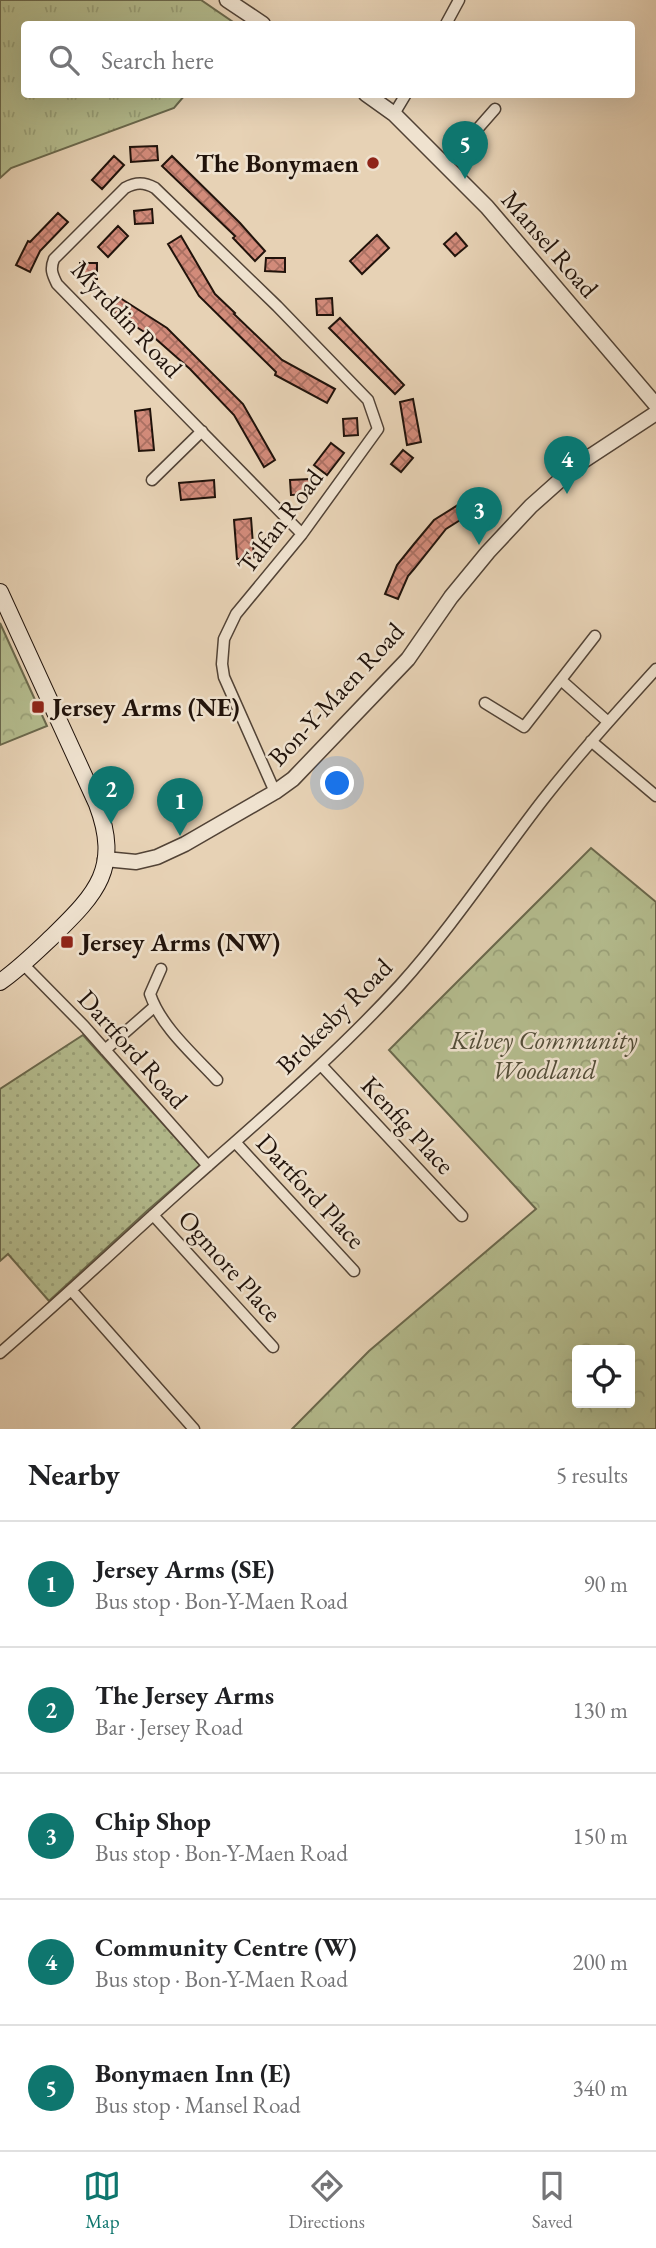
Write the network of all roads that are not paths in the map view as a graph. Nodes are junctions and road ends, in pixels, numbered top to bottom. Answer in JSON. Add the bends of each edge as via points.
{"nodes":[{"id":1,"x":227,"y":0,"type":"edge"},
{"id":2,"x":459,"y":0,"type":"edge"},
{"id":3,"x":258,"y":21,"type":"edge"},
{"id":4,"x":448,"y":21,"type":"edge"},
{"id":5,"x":372,"y":98,"type":"edge"},
{"id":6,"x":404,"y":98,"type":"edge"},
{"id":7,"x":495,"y":108,"type":"dead end"},
{"id":8,"x":394,"y":114,"type":"junction"},
{"id":9,"x":445,"y":166,"type":"junction"},
{"id":10,"x":277,"y":306,"type":"joint"},
{"id":11,"x":656,"y":405,"type":"edge"},
{"id":12,"x":656,"y":413,"type":"edge"},
{"id":13,"x":202,"y":431,"type":"junction"},
{"id":14,"x":152,"y":480,"type":"dead end"},
{"id":15,"x":302,"y":534,"type":"junction"},
{"id":16,"x":0,"y":592,"type":"edge"},
{"id":17,"x":595,"y":636,"type":"dead end"},
{"id":18,"x":656,"y":669,"type":"edge"},
{"id":19,"x":561,"y":680,"type":"junction"},
{"id":20,"x":485,"y":703,"type":"dead end"},
{"id":21,"x":607,"y":721,"type":"junction"},
{"id":22,"x":592,"y":741,"type":"junction"},
{"id":23,"x":275,"y":792,"type":"junction"},
{"id":24,"x":656,"y":796,"type":"edge"},
{"id":25,"x":105,"y":859,"type":"junction"},
{"id":26,"x":23,"y":964,"type":"junction"},
{"id":27,"x":161,"y":969,"type":"dead end"},
{"id":28,"x":0,"y":982,"type":"edge"},
{"id":29,"x":154,"y":1007,"type":"junction"},
{"id":30,"x":105,"y":1050,"type":"junction"},
{"id":31,"x":321,"y":1065,"type":"junction"},
{"id":32,"x":217,"y":1080,"type":"dead end"},
{"id":33,"x":235,"y":1142,"type":"junction"},
{"id":34,"x":208,"y":1166,"type":"junction"},
{"id":35,"x":153,"y":1215,"type":"junction"},
{"id":36,"x":462,"y":1216,"type":"dead end"},
{"id":37,"x":354,"y":1271,"type":"dead end"},
{"id":38,"x":72,"y":1291,"type":"junction"},
{"id":39,"x":273,"y":1347,"type":"dead end"},
{"id":40,"x":0,"y":1353,"type":"edge"},
{"id":41,"x":194,"y":1429,"type":"edge"}],
"edges":[{"from":1,"to":3,"type":"street"},
{"from":2,"to":4,"type":"street"},
{"from":5,"to":8,"type":"street","name":"Mansel Road"},
{"from":6,"to":8,"type":"street"},
{"from":7,"to":9,"type":"street"},
{"from":8,"to":9,"type":"street","name":"Mansel Road"},
{"from":9,"to":11,"type":"street","name":"Mansel Road","via":[[487,207]]},
{"from":10,"to":13,"type":"street","name":"Myrddin Road","via":[[147,184],[125,188],[54,259],[51,267],[57,284]]},
{"from":10,"to":15,"type":"street","name":"Talfan Road","via":[[368,400],[377,429]]},
{"from":12,"to":23,"type":"street","name":"Bon-Y-Maen Road","via":[[577,465],[531,506],[466,579],[399,669],[310,764]]},
{"from":13,"to":14,"type":"street"},
{"from":13,"to":15,"type":"street","name":"Myrddin Road"},
{"from":15,"to":23,"type":"street","name":"Talfan Road","via":[[236,614],[222,652],[230,693]]},
{"from":16,"to":25,"type":"main road","via":[[97,804],[107,837]]},
{"from":17,"to":19,"type":"street"},
{"from":18,"to":21,"type":"street","name":"Brokesby Road"},
{"from":19,"to":20,"type":"street","via":[[524,727]]},
{"from":19,"to":21,"type":"street"},
{"from":21,"to":22,"type":"street","name":"Brokesby Road"},
{"from":22,"to":24,"type":"street"},
{"from":22,"to":31,"type":"street","name":"Brokesby Road","via":[[401,984]]},
{"from":23,"to":25,"type":"street","name":"Bon-Y-Maen Road","via":[[157,857],[135,862]]},
{"from":25,"to":26,"type":"main road","via":[[90,898]]},
{"from":26,"to":28,"type":"main road"},
{"from":26,"to":30,"type":"street","name":"Dartford Road"},
{"from":27,"to":29,"type":"street","via":[[150,994]]},
{"from":29,"to":30,"type":"street"},
{"from":29,"to":32,"type":"street"},
{"from":30,"to":34,"type":"street","name":"Dartford Road"},
{"from":31,"to":33,"type":"street","name":"Brokesby Road"},
{"from":31,"to":36,"type":"street","name":"Kenfig Place"},
{"from":33,"to":34,"type":"street","name":"Brokesby Road"},
{"from":33,"to":37,"type":"street","name":"Dartford Place"},
{"from":34,"to":35,"type":"street","name":"Brokesby Road"},
{"from":35,"to":38,"type":"street","name":"Brokesby Road"},
{"from":35,"to":39,"type":"street","name":"Ogmore Place"},
{"from":38,"to":40,"type":"street","name":"Brokesby Road"},
{"from":38,"to":41,"type":"street"}]}
